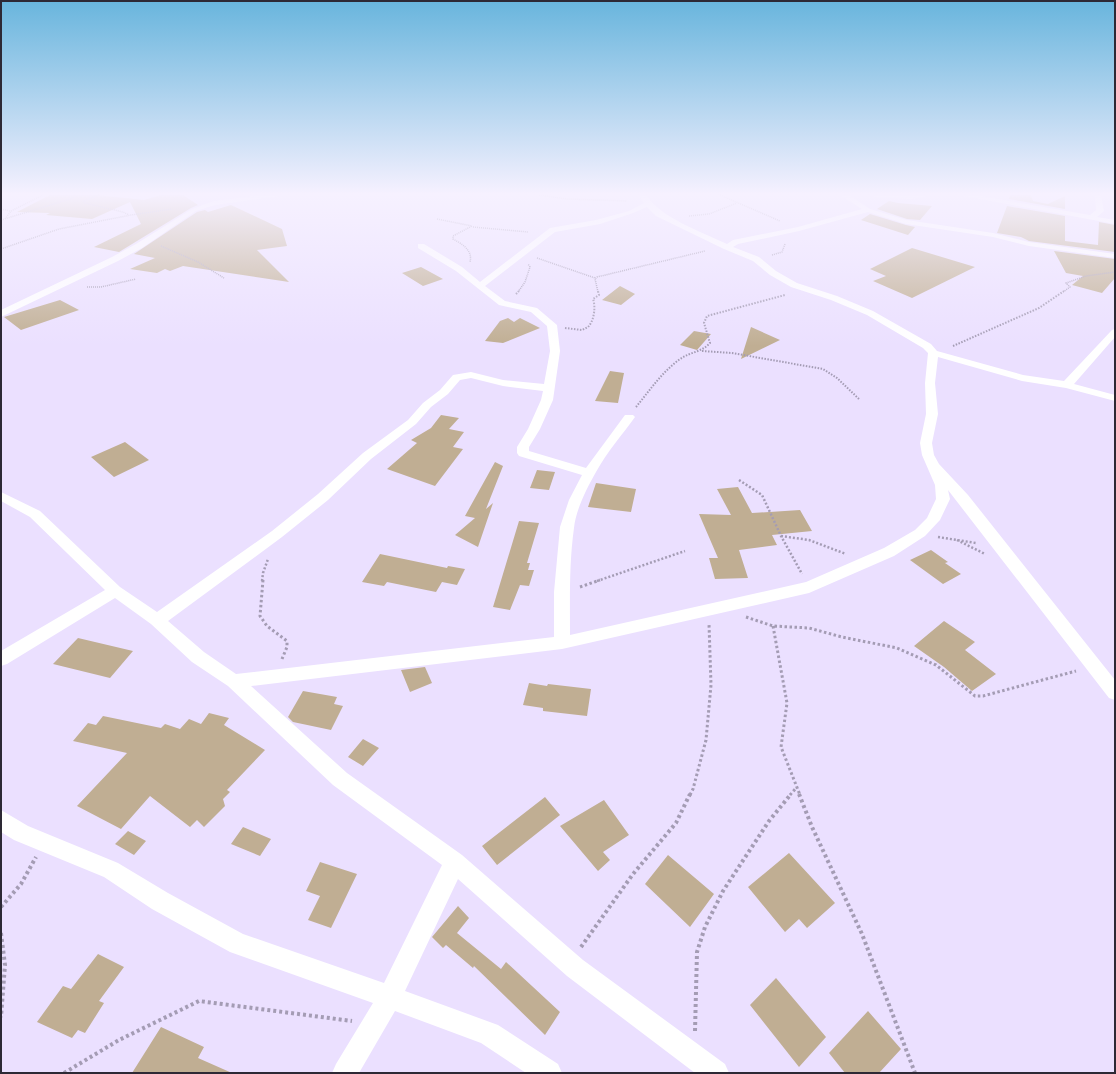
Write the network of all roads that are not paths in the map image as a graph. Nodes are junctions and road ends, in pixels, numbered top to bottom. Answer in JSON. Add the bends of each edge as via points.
{"nodes":[{"id":1,"x":140,"y":245,"type":"edge"},
{"id":2,"x":534,"y":245,"type":"edge"},
{"id":3,"x":723,"y":245,"type":"edge"},
{"id":4,"x":730,"y":245,"type":"edge"},
{"id":5,"x":1037,"y":245,"type":"edge"},
{"id":6,"x":421,"y":246,"type":"dead end"},
{"id":7,"x":727,"y":247,"type":"junction"},
{"id":8,"x":1115,"y":256,"type":"edge"},
{"id":9,"x":480,"y":286,"type":"junction"},
{"id":10,"x":1,"y":314,"type":"edge"},
{"id":11,"x":1115,"y":332,"type":"edge"},
{"id":12,"x":936,"y":354,"type":"junction"},
{"id":13,"x":1067,"y":385,"type":"junction"},
{"id":14,"x":549,"y":388,"type":"junction"},
{"id":15,"x":1115,"y":398,"type":"edge"},
{"id":16,"x":629,"y":417,"type":"road end"},
{"id":17,"x":934,"y":466,"type":"junction"},
{"id":18,"x":589,"y":473,"type":"junction"},
{"id":19,"x":1,"y":496,"type":"edge"},
{"id":20,"x":115,"y":591,"type":"junction"},
{"id":21,"x":156,"y":620,"type":"junction"},
{"id":22,"x":562,"y":643,"type":"junction"},
{"id":23,"x":1,"y":659,"type":"edge"},
{"id":24,"x":234,"y":681,"type":"junction"},
{"id":25,"x":1115,"y":693,"type":"edge"},
{"id":26,"x":1,"y":820,"type":"edge"},
{"id":27,"x":455,"y":862,"type":"junction"},
{"id":28,"x":390,"y":997,"type":"junction"},
{"id":29,"x":345,"y":1073,"type":"edge"},
{"id":30,"x":549,"y":1073,"type":"edge"},
{"id":31,"x":716,"y":1073,"type":"edge"}],
"edges":[{"from":1,"to":10,"type":"street","via":[[24,305]]},
{"from":2,"to":9,"type":"street"},
{"from":3,"to":7,"type":"street"},
{"from":4,"to":7,"type":"street"},
{"from":5,"to":8,"type":"street"},
{"from":6,"to":9,"type":"street","via":[[459,268]]},
{"from":7,"to":12,"type":"street","via":[[756,259],[794,285],[834,298],[870,314],[915,338]]},
{"from":9,"to":14,"type":"street","via":[[502,303],[534,310],[552,326],[555,351]]},
{"from":11,"to":13,"type":"street"},
{"from":12,"to":13,"type":"street","via":[[1022,378]]},
{"from":12,"to":17,"type":"street","via":[[930,383],[932,414],[926,442],[928,455]]},
{"from":13,"to":15,"type":"street"},
{"from":14,"to":18,"type":"street","via":[[547,400],[523,447],[523,453]]},
{"from":14,"to":21,"type":"street","via":[[503,383],[471,375],[457,377],[412,422],[367,456],[323,497],[277,534]]},
{"from":16,"to":18,"type":"street"},
{"from":17,"to":22,"type":"street","via":[[943,499],[933,520],[920,533],[889,552],[809,587]]},
{"from":17,"to":25,"type":"street","via":[[963,498]]},
{"from":18,"to":22,"type":"street","via":[[567,527],[562,592]]},
{"from":19,"to":20,"type":"street","via":[[35,514]]},
{"from":20,"to":21,"type":"street"},
{"from":20,"to":23,"type":"street"},
{"from":21,"to":24,"type":"street","via":[[198,657]]},
{"from":22,"to":24,"type":"street"},
{"from":24,"to":27,"type":"street","via":[[340,779]]},
{"from":26,"to":28,"type":"street","via":[[21,833],[111,870],[160,901],[238,944]]},
{"from":27,"to":28,"type":"street"},
{"from":27,"to":31,"type":"street","via":[[569,963]]},
{"from":28,"to":29,"type":"street"},
{"from":28,"to":30,"type":"street","via":[[489,1034]]}]}
